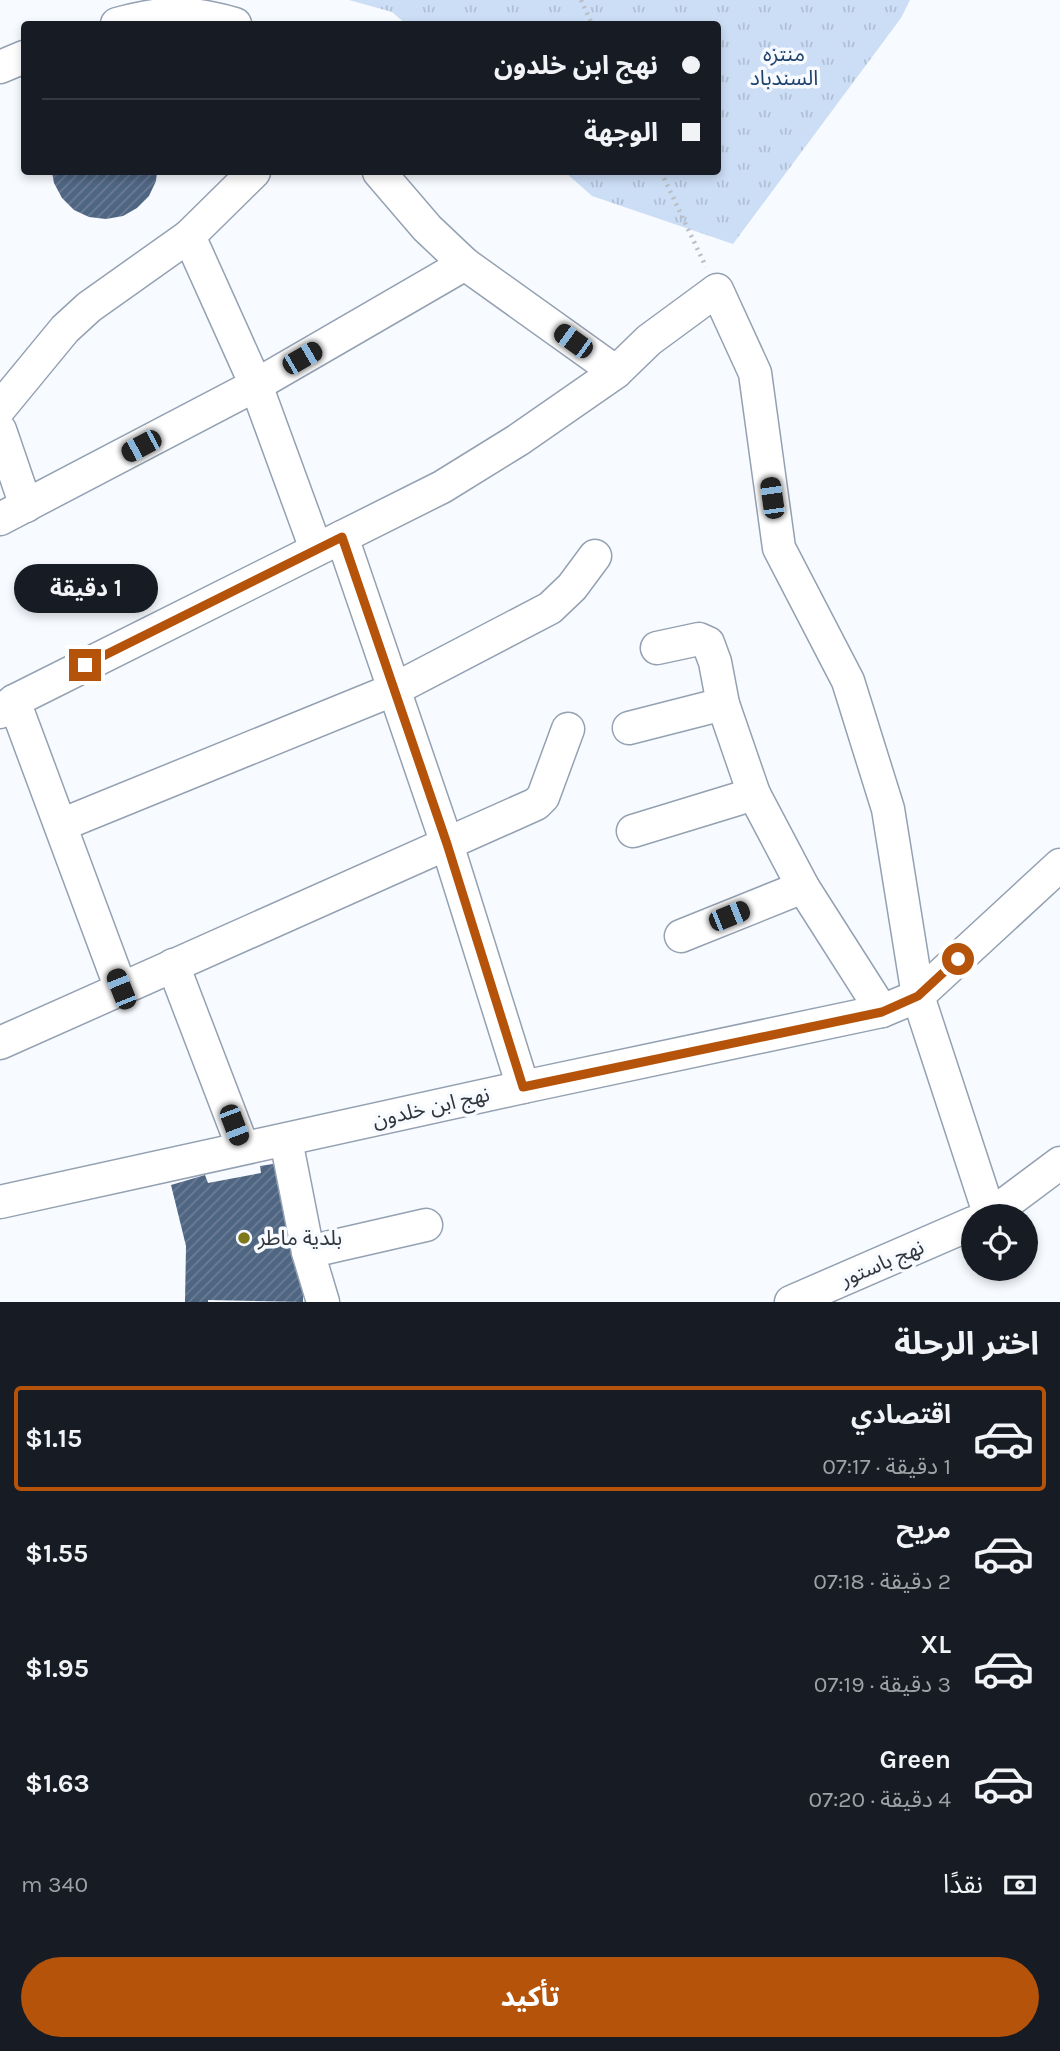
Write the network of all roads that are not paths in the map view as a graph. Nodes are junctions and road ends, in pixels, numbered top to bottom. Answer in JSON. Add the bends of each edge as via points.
{"nodes":[{"id":1,"x":131,"y":21,"type":"edge"},
{"id":2,"x":224,"y":21,"type":"edge"},
{"id":3,"x":21,"y":58,"type":"edge"},
{"id":4,"x":0,"y":67,"type":"edge"},
{"id":5,"x":251,"y":175,"type":"edge"},
{"id":6,"x":382,"y":175,"type":"edge"},
{"id":7,"x":189,"y":236,"type":"junction"},
{"id":8,"x":465,"y":264,"type":"junction"},
{"id":9,"x":616,"y":372,"type":"junction"},
{"id":10,"x":256,"y":385,"type":"junction"},
{"id":11,"x":0,"y":408,"type":"edge"},
{"id":12,"x":0,"y":430,"type":"edge"},
{"id":13,"x":13,"y":513,"type":"edge"},
{"id":14,"x":329,"y":543,"type":"junction"},
{"id":15,"x":595,"y":556,"type":"dead end"},
{"id":16,"x":657,"y":648,"type":"dead end"},
{"id":17,"x":395,"y":689,"type":"junction"},
{"id":18,"x":723,"y":704,"type":"junction"},
{"id":19,"x":7,"y":706,"type":"edge"},
{"id":20,"x":629,"y":728,"type":"dead end"},
{"id":21,"x":568,"y":729,"type":"dead end"},
{"id":22,"x":754,"y":794,"type":"junction"},
{"id":23,"x":61,"y":825,"type":"junction"},
{"id":24,"x":633,"y":831,"type":"dead end"},
{"id":25,"x":447,"y":844,"type":"junction"},
{"id":26,"x":1060,"y":865,"type":"edge"},
{"id":27,"x":803,"y":887,"type":"junction"},
{"id":28,"x":681,"y":936,"type":"dead end"},
{"id":29,"x":173,"y":965,"type":"junction"},
{"id":30,"x":121,"y":989,"type":"junction"},
{"id":31,"x":918,"y":996,"type":"junction"},
{"id":32,"x":882,"y":1012,"type":"junction"},
{"id":33,"x":0,"y":1043,"type":"edge"},
{"id":34,"x":523,"y":1087,"type":"junction"},
{"id":35,"x":286,"y":1140,"type":"junction"},
{"id":36,"x":243,"y":1148,"type":"junction"},
{"id":37,"x":1060,"y":1163,"type":"edge"},
{"id":38,"x":0,"y":1202,"type":"edge"},
{"id":39,"x":986,"y":1204,"type":"edge"},
{"id":40,"x":1006,"y":1204,"type":"edge"},
{"id":41,"x":426,"y":1225,"type":"dead end"},
{"id":42,"x":961,"y":1228,"type":"edge"},
{"id":43,"x":309,"y":1252,"type":"junction"},
{"id":44,"x":323,"y":1302,"type":"edge"},
{"id":45,"x":791,"y":1302,"type":"edge"}],
"edges":[{"from":1,"to":2,"type":"street","via":[[164,14],[200,14]]},
{"from":3,"to":4,"type":"street"},
{"from":5,"to":7,"type":"street"},
{"from":6,"to":8,"type":"street"},
{"from":7,"to":10,"type":"street"},
{"from":7,"to":11,"type":"street","via":[[89,307]]},
{"from":8,"to":9,"type":"street"},
{"from":8,"to":10,"type":"street"},
{"from":9,"to":14,"type":"street","via":[[442,487]]},
{"from":9,"to":31,"type":"street","via":[[649,340],[717,290],[755,373],[779,548],[848,681],[888,809]]},
{"from":10,"to":13,"type":"street"},
{"from":10,"to":14,"type":"street"},
{"from":12,"to":13,"type":"street"},
{"from":14,"to":17,"type":"street"},
{"from":14,"to":19,"type":"street"},
{"from":15,"to":17,"type":"street","via":[[550,607]]},
{"from":16,"to":18,"type":"street","via":[[699,639],[708,643]]},
{"from":17,"to":23,"type":"street"},
{"from":17,"to":25,"type":"street"},
{"from":18,"to":20,"type":"street"},
{"from":18,"to":22,"type":"street"},
{"from":19,"to":23,"type":"street"},
{"from":21,"to":25,"type":"street","via":[[540,801]]},
{"from":22,"to":24,"type":"street"},
{"from":22,"to":27,"type":"street"},
{"from":23,"to":30,"type":"street"},
{"from":25,"to":29,"type":"street"},
{"from":25,"to":34,"type":"street"},
{"from":26,"to":31,"type":"street","name":"نهج ابن خلدون"},
{"from":27,"to":28,"type":"street"},
{"from":27,"to":32,"type":"street"},
{"from":29,"to":30,"type":"street"},
{"from":29,"to":36,"type":"street"},
{"from":30,"to":33,"type":"street"},
{"from":31,"to":32,"type":"street","name":"نهج ابن خلدون"},
{"from":31,"to":39,"type":"street"},
{"from":32,"to":34,"type":"street","name":"نهج ابن خلدون"},
{"from":34,"to":35,"type":"street","name":"نهج ابن خلدون"},
{"from":35,"to":36,"type":"street","name":"نهج ابن خلدون"},
{"from":35,"to":43,"type":"street"},
{"from":36,"to":38,"type":"street","name":"نهج ابن خلدون"},
{"from":37,"to":40,"type":"street"},
{"from":41,"to":43,"type":"street"},
{"from":42,"to":45,"type":"street","name":"نهج باستور"},
{"from":43,"to":44,"type":"street"}]}
